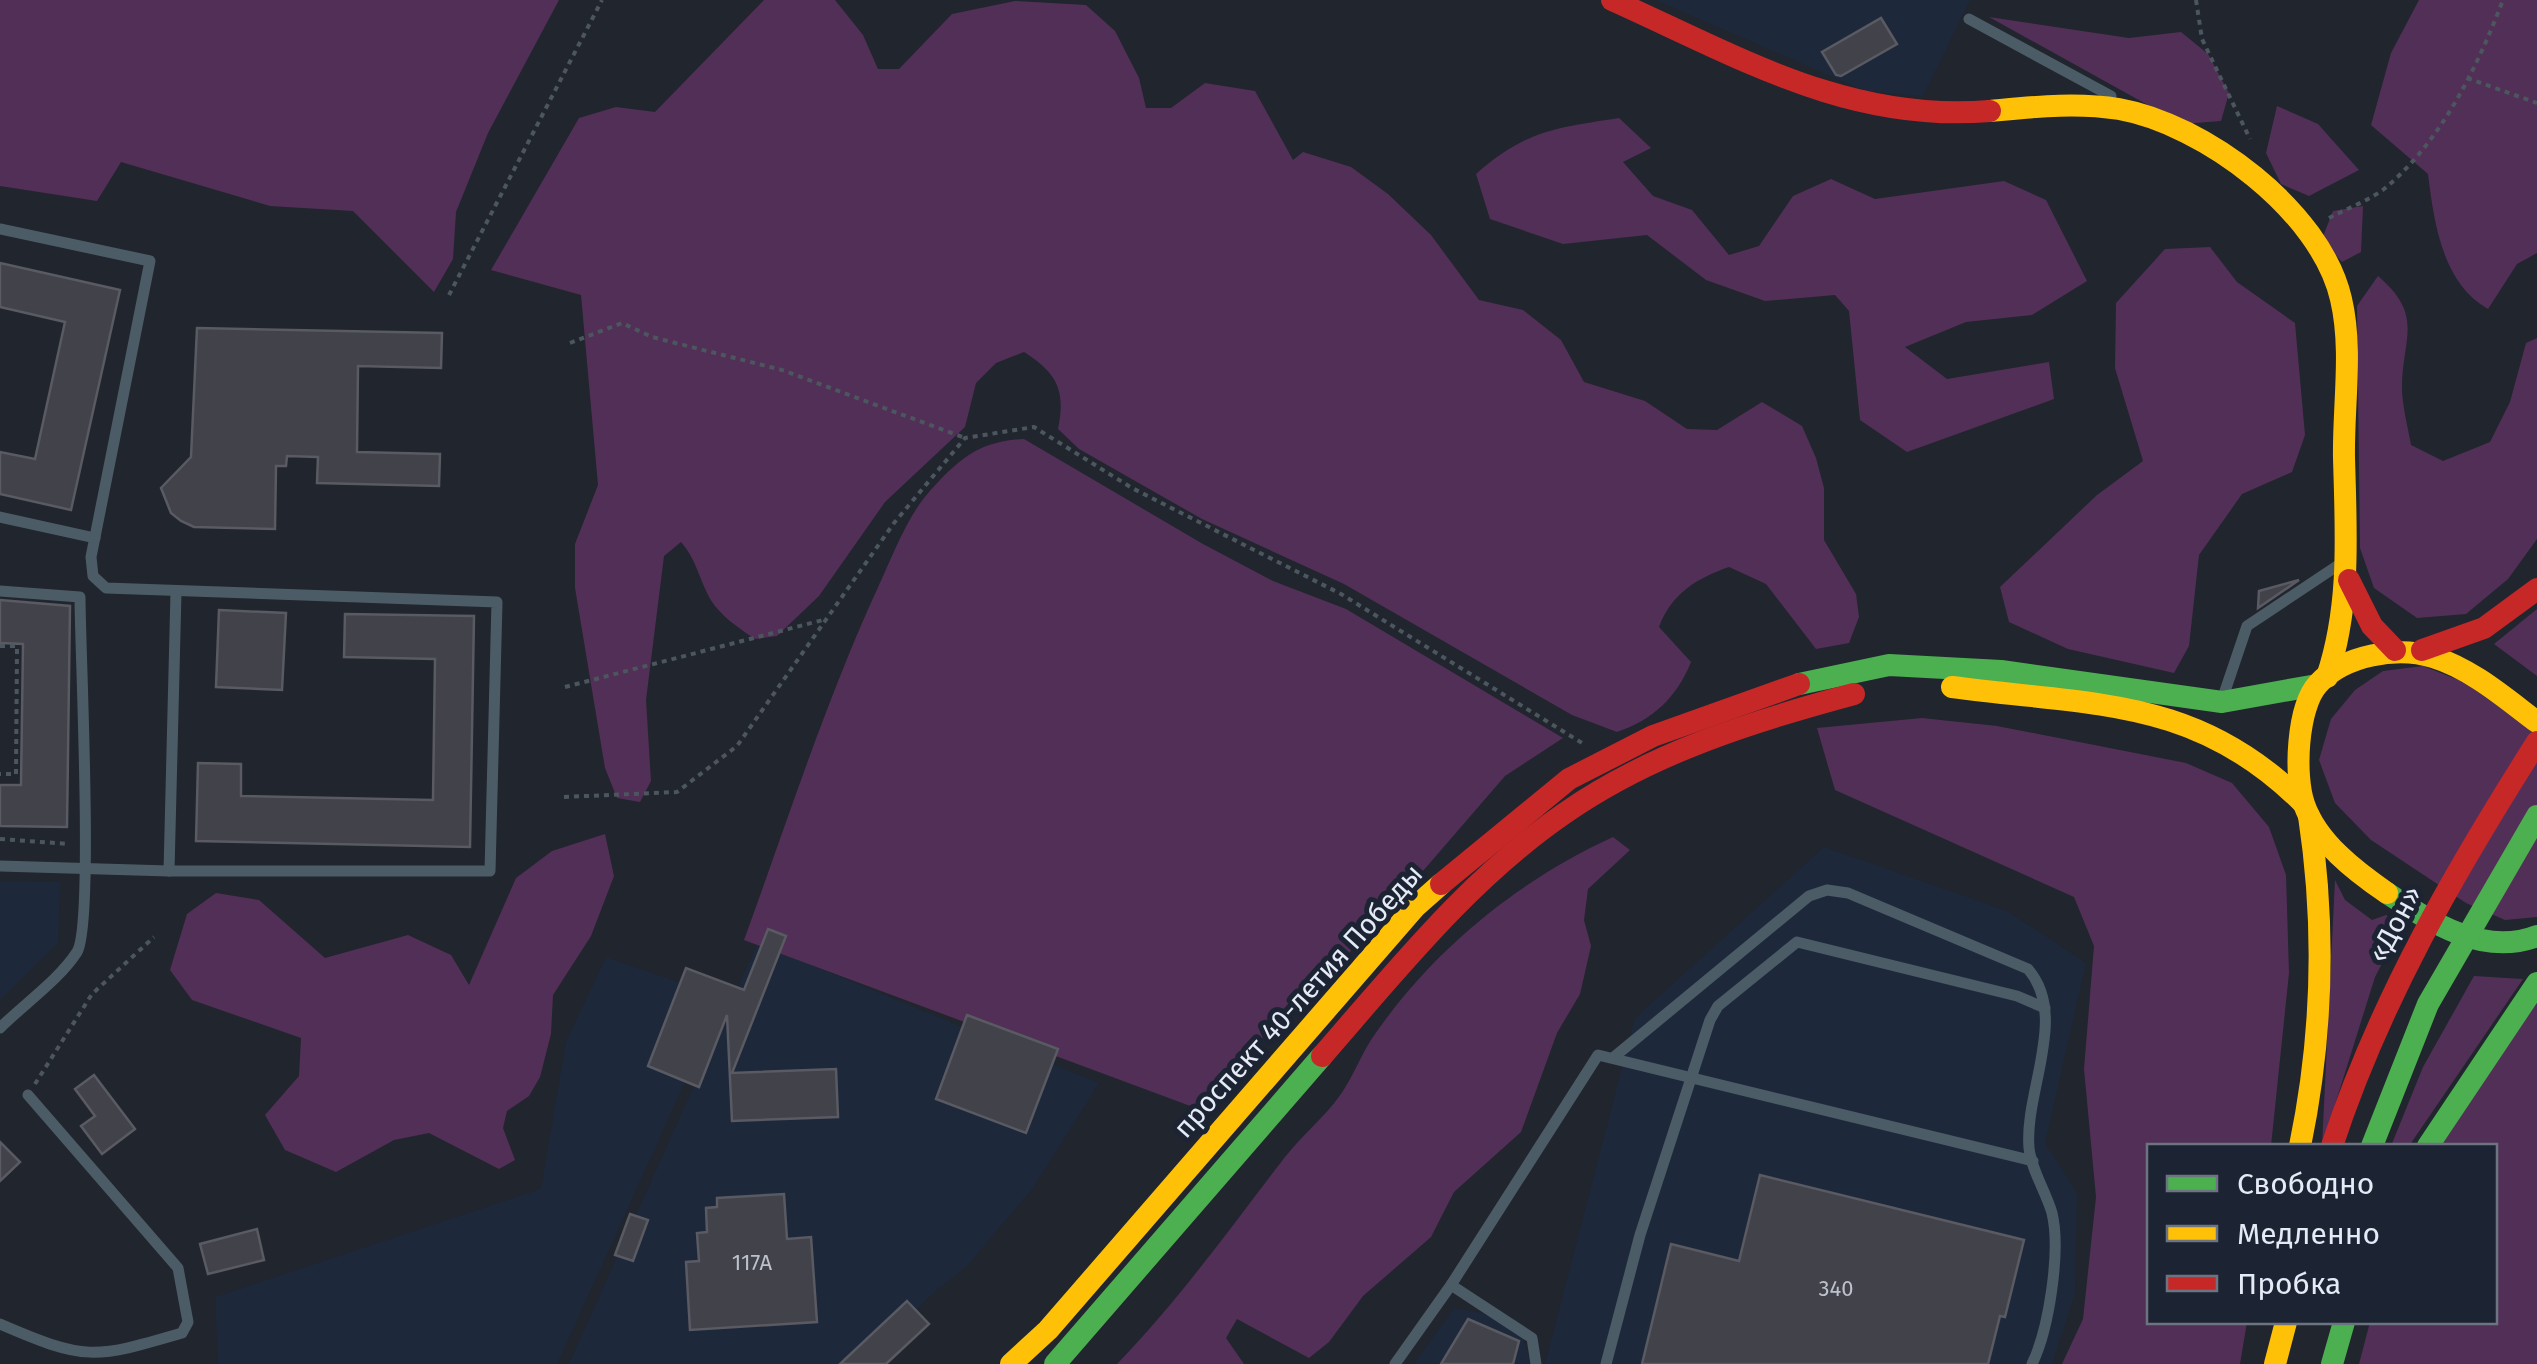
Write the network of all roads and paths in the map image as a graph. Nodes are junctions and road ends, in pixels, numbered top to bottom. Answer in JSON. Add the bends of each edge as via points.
{"nodes":[{"id":1,"x":602,"y":0,"type":"edge"},
{"id":2,"x":1612,"y":0,"type":"edge"},
{"id":3,"x":2196,"y":0,"type":"edge"},
{"id":4,"x":2503,"y":0,"type":"edge"},
{"id":5,"x":1969,"y":19,"type":"dead end"},
{"id":6,"x":2467,"y":78,"type":"junction"},
{"id":7,"x":2537,"y":103,"type":"edge"},
{"id":8,"x":2153,"y":121,"type":"junction"},
{"id":9,"x":2257,"y":155,"type":"dead end"},
{"id":10,"x":0,"y":229,"type":"edge"},
{"id":11,"x":2306,"y":230,"type":"junction"},
{"id":12,"x":449,"y":295,"type":"dead end"},
{"id":13,"x":570,"y":343,"type":"dead end"},
{"id":14,"x":965,"y":438,"type":"junction"},
{"id":15,"x":0,"y":517,"type":"edge"},
{"id":16,"x":95,"y":538,"type":"junction"},
{"id":17,"x":2344,"y":561,"type":"junction"},
{"id":18,"x":2537,"y":590,"type":"edge"},
{"id":19,"x":0,"y":591,"type":"edge"},
{"id":20,"x":176,"y":592,"type":"junction"},
{"id":21,"x":823,"y":620,"type":"junction"},
{"id":22,"x":0,"y":646,"type":"edge"},
{"id":23,"x":2395,"y":650,"type":"junction"},
{"id":24,"x":2422,"y":650,"type":"junction"},
{"id":25,"x":2322,"y":681,"type":"junction"},
{"id":26,"x":565,"y":687,"type":"dead end"},
{"id":27,"x":2222,"y":702,"type":"junction"},
{"id":28,"x":2537,"y":722,"type":"edge"},
{"id":29,"x":2537,"y":742,"type":"edge"},
{"id":30,"x":1608,"y":759,"type":"junction"},
{"id":31,"x":0,"y":774,"type":"edge"},
{"id":32,"x":564,"y":797,"type":"dead end"},
{"id":33,"x":2306,"y":809,"type":"junction"},
{"id":34,"x":2537,"y":816,"type":"edge"},
{"id":35,"x":0,"y":839,"type":"edge"},
{"id":36,"x":0,"y":866,"type":"edge"},
{"id":37,"x":68,"y":868,"type":"junction"},
{"id":38,"x":84,"y":869,"type":"junction"},
{"id":39,"x":168,"y":872,"type":"junction"},
{"id":40,"x":2537,"y":936,"type":"edge"},
{"id":41,"x":154,"y":937,"type":"dead end"},
{"id":42,"x":2537,"y":983,"type":"edge"},
{"id":43,"x":2046,"y":1008,"type":"junction"},
{"id":44,"x":0,"y":1028,"type":"edge"},
{"id":45,"x":1614,"y":1057,"type":"junction"},
{"id":46,"x":1692,"y":1075,"type":"junction"},
{"id":47,"x":28,"y":1096,"type":"joint"},
{"id":48,"x":2300,"y":1144,"type":"edge"},
{"id":49,"x":2333,"y":1144,"type":"edge"},
{"id":50,"x":2373,"y":1144,"type":"edge"},
{"id":51,"x":2429,"y":1144,"type":"edge"},
{"id":52,"x":2033,"y":1160,"type":"junction"},
{"id":53,"x":1451,"y":1285,"type":"junction"},
{"id":54,"x":0,"y":1324,"type":"edge"},
{"id":55,"x":2262,"y":1324,"type":"edge"},
{"id":56,"x":2285,"y":1324,"type":"edge"},
{"id":57,"x":2324,"y":1324,"type":"edge"},
{"id":58,"x":2343,"y":1324,"type":"edge"},
{"id":59,"x":1011,"y":1364,"type":"edge"},
{"id":60,"x":1055,"y":1364,"type":"edge"},
{"id":61,"x":1395,"y":1364,"type":"edge"},
{"id":62,"x":1536,"y":1364,"type":"edge"},
{"id":63,"x":1606,"y":1364,"type":"edge"},
{"id":64,"x":2032,"y":1364,"type":"edge"},
{"id":65,"x":2254,"y":1364,"type":"edge"},
{"id":66,"x":2275,"y":1364,"type":"edge"},
{"id":67,"x":2317,"y":1364,"type":"edge"},
{"id":68,"x":2332,"y":1364,"type":"edge"}],
"edges":[{"from":1,"to":12,"type":"path"},
{"from":2,"to":8,"type":"main road","via":[[1849,102],[1941,114],[2087,105]]},
{"from":3,"to":9,"type":"path","via":[[2202,39]]},
{"from":4,"to":6,"type":"path"},
{"from":5,"to":8,"type":"lane"},
{"from":6,"to":7,"type":"path"},
{"from":6,"to":11,"type":"path","via":[[2435,134],[2382,190]]},
{"from":8,"to":11,"type":"main road","via":[[2229,160],[2272,192]]},
{"from":10,"to":16,"type":"lane","via":[[150,260]]},
{"from":11,"to":17,"type":"main road","via":[[2336,283],[2346,332]]},
{"from":13,"to":14,"type":"path","via":[[622,322],[652,337],[782,370]]},
{"from":14,"to":21,"type":"path"},
{"from":14,"to":30,"type":"path","via":[[1034,426],[1132,488],[1341,594]]},
{"from":15,"to":16,"type":"lane"},
{"from":16,"to":20,"type":"lane","via":[[92,576],[106,588]]},
{"from":17,"to":23,"type":"main road","via":[[2356,600]]},
{"from":17,"to":25,"type":"main road","via":[[2344,622]]},
{"from":17,"to":27,"type":"lane","via":[[2248,626]]},
{"from":18,"to":24,"type":"main road","via":[[2500,622]]},
{"from":19,"to":38,"type":"lane","via":[[80,598]]},
{"from":20,"to":39,"type":"lane"},
{"from":20,"to":39,"type":"lane","via":[[497,602],[490,871]]},
{"from":21,"to":26,"type":"path"},
{"from":21,"to":32,"type":"path","via":[[737,746],[677,792]]},
{"from":22,"to":31,"type":"path","via":[[17,646],[16,774]]},
{"from":23,"to":24,"type":"main road","name":"проспект 40-летия Победы"},
{"from":23,"to":25,"type":"main road","name":"проспект 40-летия Победы"},
{"from":24,"to":28,"type":"main road","via":[[2462,669]]},
{"from":25,"to":27,"type":"main road","name":"проспект 40-летия Победы"},
{"from":25,"to":33,"type":"main road","via":[[2298,746]]},
{"from":27,"to":30,"type":"main road","name":"проспект 40-летия Победы","via":[[2001,671],[1889,666],[1778,689]]},
{"from":29,"to":49,"type":"main road","name":"«Дон»","via":[[2396,985]]},
{"from":30,"to":59,"type":"main road","name":"проспект 40-летия Победы","via":[[1569,779],[1415,907],[1048,1330]]},
{"from":33,"to":40,"type":"main road","name":"проспект 40-летия Победы","via":[[2326,841],[2440,927],[2488,944]]},
{"from":33,"to":48,"type":"main road","via":[[2324,920],[2317,1070]]},
{"from":33,"to":60,"type":"main road","name":"проспект 40-летия Победы","via":[[2260,762],[2222,738],[2108,709],[1944,686],[1889,686],[1818,704],[1661,759],[1583,800],[1433,928]]},
{"from":34,"to":50,"type":"main road","via":[[2428,1004]]},
{"from":35,"to":37,"type":"path","via":[[69,841]]},
{"from":36,"to":37,"type":"lane"},
{"from":37,"to":38,"type":"lane"},
{"from":38,"to":39,"type":"lane"},
{"from":38,"to":44,"type":"lane","via":[[84,923],[76,953]]},
{"from":41,"to":47,"type":"path","via":[[92,994]]},
{"from":42,"to":51,"type":"main road"},
{"from":43,"to":45,"type":"lane","via":[[2040,982],[2028,969],[1827,890],[1809,896]]},
{"from":43,"to":46,"type":"lane","via":[[1797,942],[1714,1010]]},
{"from":43,"to":52,"type":"lane","via":[[2029,1148]]},
{"from":45,"to":46,"type":"lane"},
{"from":45,"to":53,"type":"lane","via":[[1598,1055]]},
{"from":46,"to":52,"type":"lane"},
{"from":46,"to":63,"type":"lane"},
{"from":47,"to":54,"type":"lane","via":[[178,1268],[188,1322],[182,1333],[106,1355],[61,1350]]},
{"from":52,"to":64,"type":"lane","via":[[2055,1229],[2046,1324]]},
{"from":53,"to":61,"type":"lane"},
{"from":53,"to":62,"type":"lane","via":[[1532,1338]]},
{"from":55,"to":65,"type":"main road"},
{"from":56,"to":66,"type":"main road"},
{"from":57,"to":67,"type":"main road"},
{"from":58,"to":68,"type":"main road"}]}
